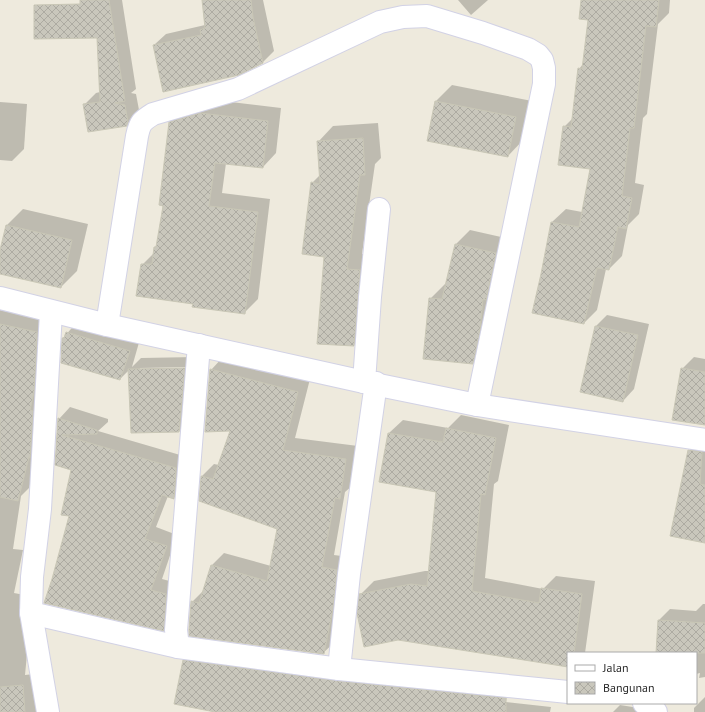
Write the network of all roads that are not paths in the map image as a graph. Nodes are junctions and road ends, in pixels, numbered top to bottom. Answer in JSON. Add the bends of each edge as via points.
{"nodes":[{"id":1,"x":379,"y":209,"type":"dead end"},
{"id":2,"x":0,"y":298,"type":"edge"},
{"id":3,"x":51,"y":312,"type":"junction"},
{"id":4,"x":107,"y":326,"type":"junction"},
{"id":5,"x":199,"y":346,"type":"junction"},
{"id":6,"x":370,"y":383,"type":"junction"},
{"id":7,"x":477,"y":405,"type":"junction"},
{"id":8,"x":705,"y":440,"type":"edge"},
{"id":9,"x":31,"y":613,"type":"junction"},
{"id":10,"x":178,"y":647,"type":"junction"},
{"id":11,"x":339,"y":669,"type":"junction"},
{"id":12,"x":567,"y":692,"type":"edge"},
{"id":13,"x":646,"y":704,"type":"edge"},
{"id":14,"x":48,"y":712,"type":"edge"},
{"id":15,"x":656,"y":712,"type":"edge"}],
"edges":[{"from":1,"to":6,"type":"street","via":[[370,297]]},
{"from":2,"to":3,"type":"street"},
{"from":3,"to":4,"type":"street"},
{"from":3,"to":9,"type":"street","via":[[40,509],[32,577]]},
{"from":4,"to":5,"type":"street"},
{"from":4,"to":7,"type":"street","via":[[137,136],[139,125],[144,120],[161,112],[238,89],[380,22],[403,17],[427,16],[528,49],[538,55],[544,68],[544,84]]},
{"from":5,"to":6,"type":"street"},
{"from":5,"to":10,"type":"street","via":[[176,630]]},
{"from":6,"to":7,"type":"street"},
{"from":6,"to":11,"type":"street"},
{"from":7,"to":8,"type":"street"},
{"from":9,"to":10,"type":"street"},
{"from":9,"to":14,"type":"street"},
{"from":10,"to":11,"type":"street"},
{"from":11,"to":12,"type":"street"},
{"from":13,"to":15,"type":"street"}]}
